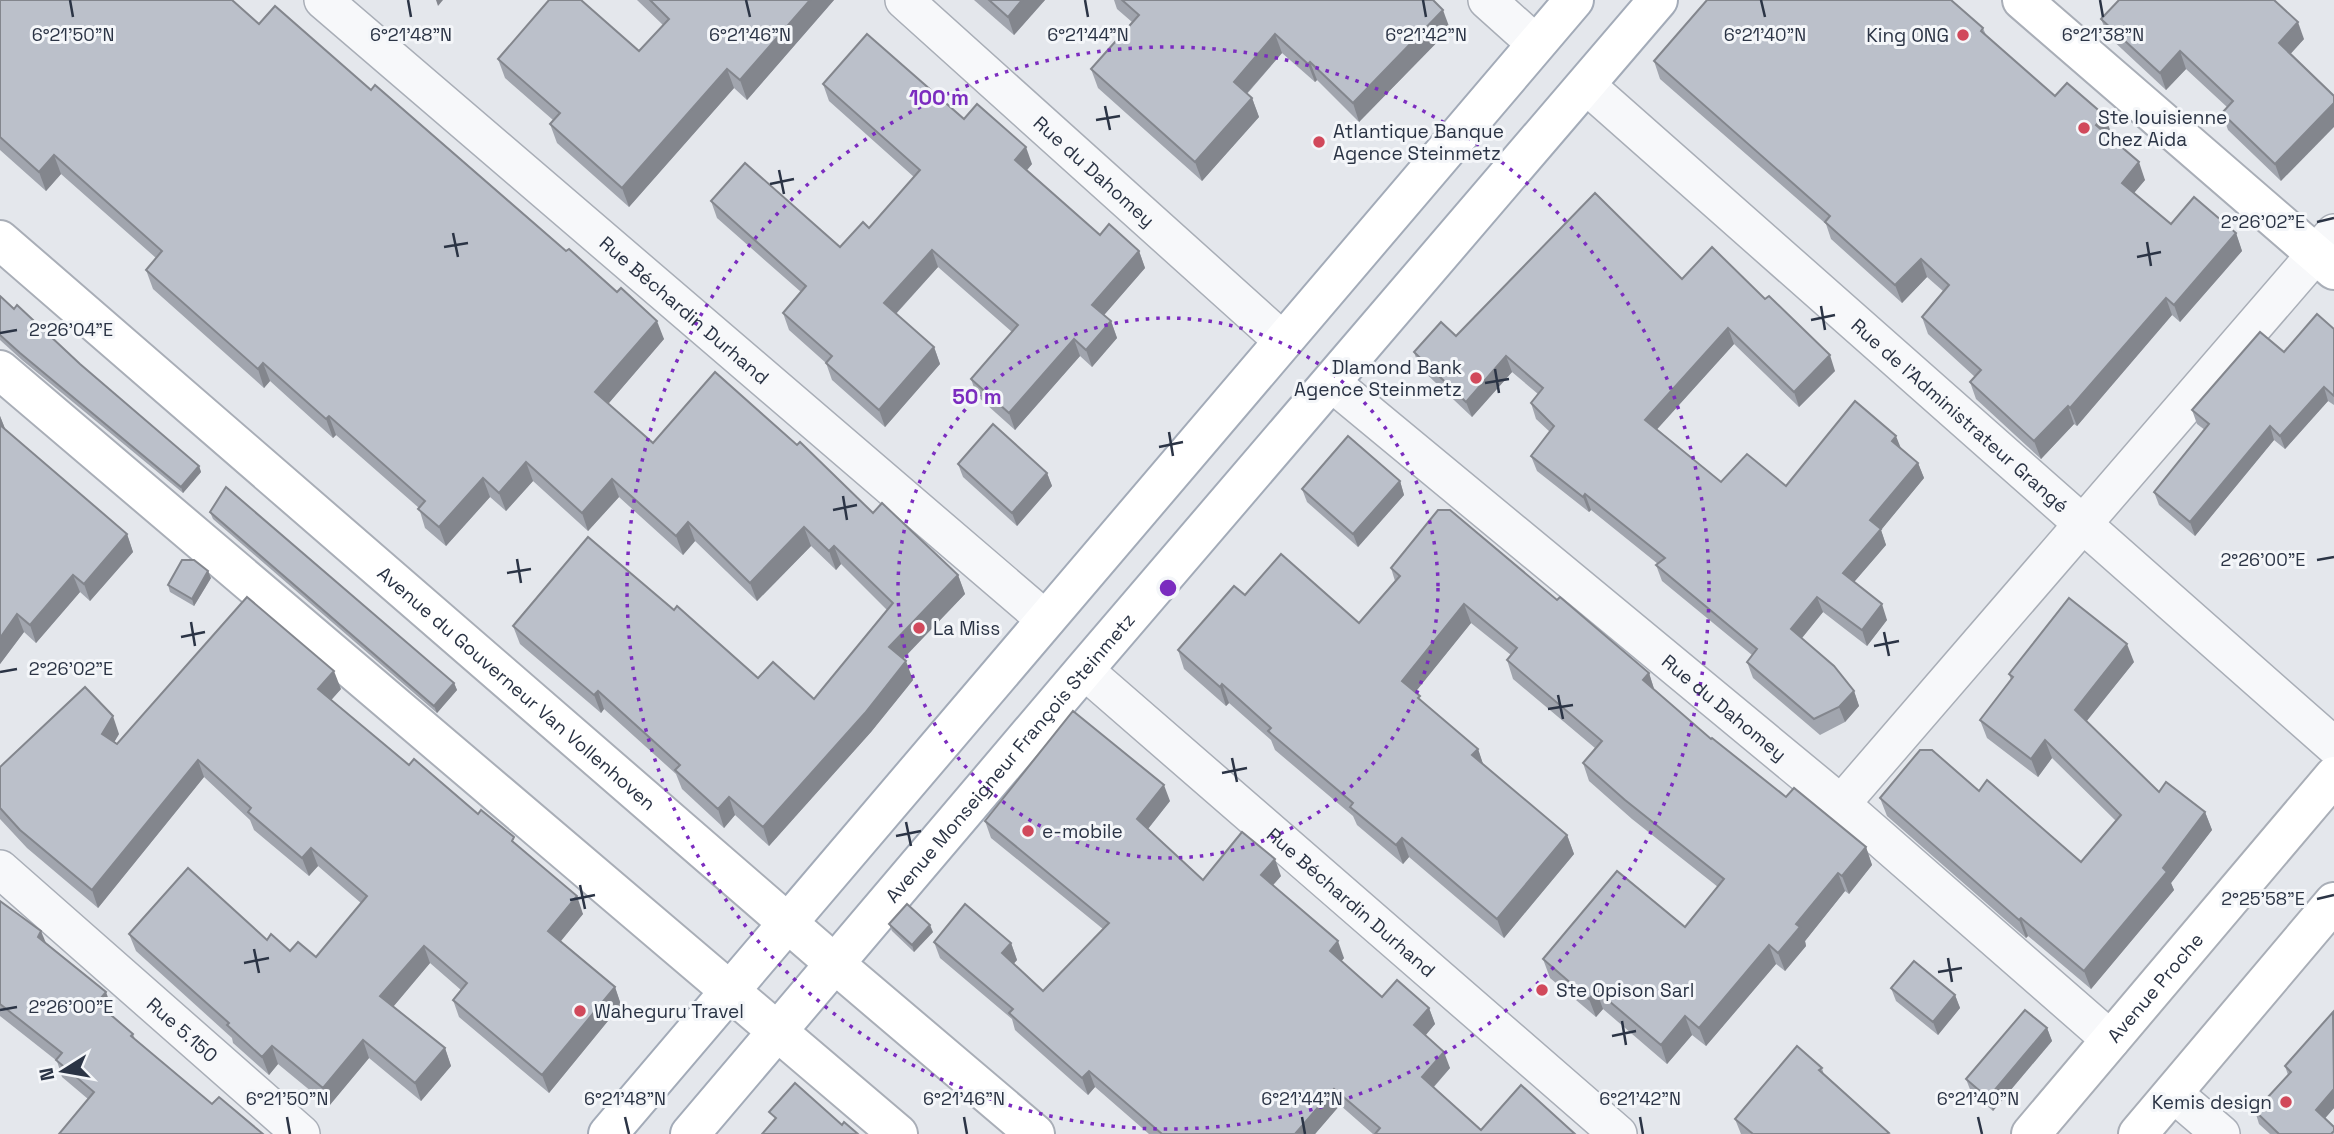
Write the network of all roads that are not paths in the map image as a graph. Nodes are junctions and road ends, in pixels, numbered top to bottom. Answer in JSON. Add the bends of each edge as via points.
{"nodes":[{"id":1,"x":323,"y":0,"type":"edge"},
{"id":2,"x":904,"y":0,"type":"edge"},
{"id":3,"x":1487,"y":0,"type":"edge"},
{"id":4,"x":1574,"y":0,"type":"edge"},
{"id":5,"x":1658,"y":0,"type":"edge"},
{"id":6,"x":2022,"y":0,"type":"edge"},
{"id":7,"x":1536,"y":44,"type":"junction"},
{"id":8,"x":1586,"y":85,"type":"junction"},
{"id":9,"x":0,"y":240,"type":"edge"},
{"id":10,"x":2328,"y":252,"type":"edge"},
{"id":11,"x":1283,"y":341,"type":"junction"},
{"id":12,"x":0,"y":370,"type":"edge"},
{"id":13,"x":1332,"y":383,"type":"junction"},
{"id":14,"x":2083,"y":524,"type":"junction"},
{"id":15,"x":1046,"y":620,"type":"junction"},
{"id":16,"x":1084,"y":670,"type":"junction"},
{"id":17,"x":2334,"y":746,"type":"edge"},
{"id":18,"x":2334,"y":776,"type":"edge"},
{"id":19,"x":1841,"y":804,"type":"junction"},
{"id":20,"x":0,"y":869,"type":"edge"},
{"id":21,"x":2334,"y":902,"type":"edge"},
{"id":22,"x":788,"y":923,"type":"junction"},
{"id":23,"x":835,"y":964,"type":"junction"},
{"id":24,"x":729,"y":991,"type":"junction"},
{"id":25,"x":778,"y":1031,"type":"junction"},
{"id":26,"x":2111,"y":1040,"type":"junction"},
{"id":27,"x":2173,"y":1093,"type":"junction"},
{"id":28,"x":302,"y":1134,"type":"edge"},
{"id":29,"x":608,"y":1134,"type":"edge"},
{"id":30,"x":690,"y":1134,"type":"edge"},
{"id":31,"x":898,"y":1134,"type":"edge"},
{"id":32,"x":1035,"y":1134,"type":"edge"},
{"id":33,"x":1618,"y":1134,"type":"edge"},
{"id":34,"x":2031,"y":1134,"type":"edge"},
{"id":35,"x":2138,"y":1134,"type":"edge"},
{"id":36,"x":2221,"y":1134,"type":"edge"}],
"edges":[{"from":1,"to":15,"type":"street","name":"Rue Béchardin Durhand"},
{"from":2,"to":11,"type":"street","name":"Rue du Dahomey"},
{"from":3,"to":7,"type":"street"},
{"from":4,"to":7,"type":"main road"},
{"from":5,"to":8,"type":"main road","name":"Avenue Monseigneur François Steinmetz"},
{"from":6,"to":10,"type":"main road"},
{"from":7,"to":11,"type":"main road"},
{"from":8,"to":13,"type":"main road","name":"Avenue Monseigneur François Steinmetz"},
{"from":8,"to":14,"type":"street","name":"Rue de l'Administrateur Grangé"},
{"from":9,"to":22,"type":"main road","name":"Avenue du Gouverneur Van Vollenhoven"},
{"from":10,"to":14,"type":"street"},
{"from":11,"to":15,"type":"main road"},
{"from":12,"to":24,"type":"main road"},
{"from":13,"to":16,"type":"main road","name":"Avenue Monseigneur François Steinmetz"},
{"from":13,"to":19,"type":"street","name":"Rue du Dahomey"},
{"from":14,"to":17,"type":"street","name":"Rue de l'Administrateur Grangé"},
{"from":14,"to":19,"type":"street"},
{"from":15,"to":22,"type":"main road"},
{"from":16,"to":23,"type":"main road","name":"Avenue Monseigneur François Steinmetz"},
{"from":16,"to":33,"type":"street","name":"Rue Béchardin Durhand"},
{"from":18,"to":26,"type":"main road","name":"Avenue Proche"},
{"from":19,"to":26,"type":"street","name":"Rue du Dahomey"},
{"from":20,"to":28,"type":"street","name":"Rue 5.150"},
{"from":21,"to":27,"type":"main road"},
{"from":22,"to":23,"type":"main road","name":"Avenue du Gouverneur Van Vollenhoven"},
{"from":22,"to":24,"type":"main road"},
{"from":23,"to":25,"type":"main road","name":"Avenue Monseigneur François Steinmetz"},
{"from":23,"to":32,"type":"main road","name":"Avenue du Gouverneur Van Vollenhoven"},
{"from":24,"to":25,"type":"main road"},
{"from":24,"to":29,"type":"main road"},
{"from":25,"to":30,"type":"main road","name":"Avenue Monseigneur François Steinmetz"},
{"from":25,"to":31,"type":"main road"},
{"from":26,"to":34,"type":"main road","name":"Avenue Proche"},
{"from":27,"to":35,"type":"main road"},
{"from":27,"to":36,"type":"street"}]}
